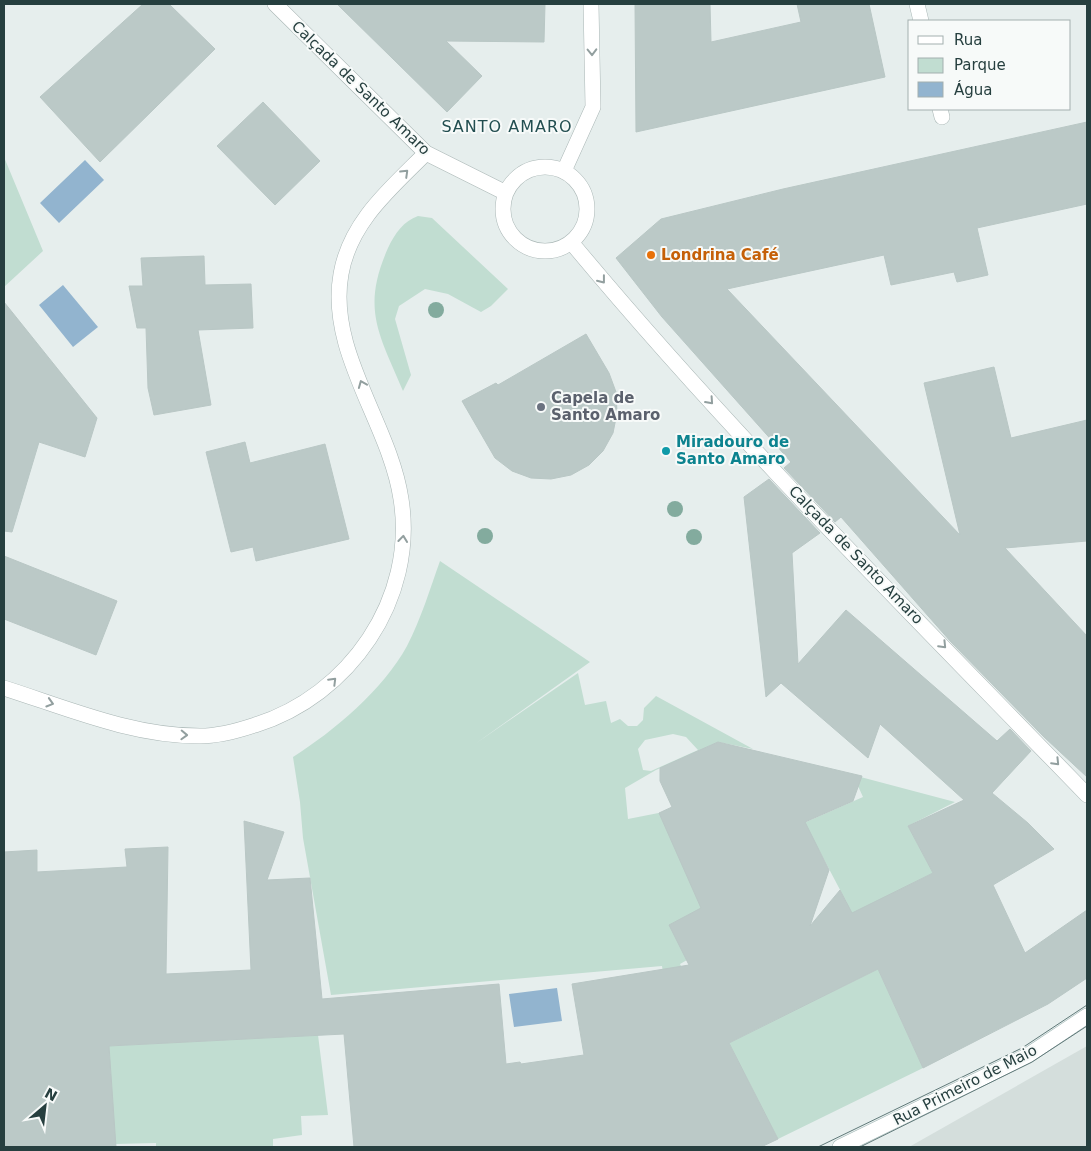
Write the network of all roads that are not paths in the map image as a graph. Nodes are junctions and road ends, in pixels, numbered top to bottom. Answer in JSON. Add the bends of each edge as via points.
{"nodes":[{"id":1,"x":275,"y":4,"type":"edge"},
{"id":2,"x":591,"y":4,"type":"edge"},
{"id":3,"x":917,"y":4,"type":"edge"},
{"id":4,"x":921,"y":20,"type":"edge"},
{"id":5,"x":426,"y":153,"type":"junction"},
{"id":6,"x":564,"y":171,"type":"junction"},
{"id":7,"x":506,"y":193,"type":"junction"},
{"id":8,"x":570,"y":242,"type":"junction"},
{"id":9,"x":4,"y":688,"type":"edge"},
{"id":10,"x":1087,"y":795,"type":"edge"},
{"id":11,"x":1087,"y":1016,"type":"edge"},
{"id":12,"x":840,"y":1147,"type":"edge"}],
"edges":[{"from":1,"to":5,"type":"street","name":"Calçada de Santo Amaro"},
{"from":2,"to":6,"type":"street","one_way":true,"via":[[593,107]]},
{"from":3,"to":4,"type":"street"},
{"from":5,"to":7,"type":"street","name":"Calçada de Santo Amaro"},
{"from":9,"to":5,"type":"street","one_way":true,"via":[[136,729],[169,735],[203,736],[236,732],[276,718],[326,688],[350,664],[383,616],[394,589],[404,531],[396,472],[342,331],[341,275],[348,247],[361,222]]},
{"from":6,"to":7,"type":"street","via":[[550,167],[524,172]]},
{"from":6,"to":8,"type":"street","via":[[584,192],[587,206],[583,226]]},
{"from":7,"to":8,"type":"street","via":[[503,209],[506,226],[516,240],[531,249],[548,251]]},
{"from":8,"to":10,"type":"street","name":"Calçada de Santo Amaro","one_way":true,"via":[[612,294],[747,442]]},
{"from":11,"to":12,"type":"street","name":"Rua Primeiro de Maio","via":[[1027,1056]]}]}
